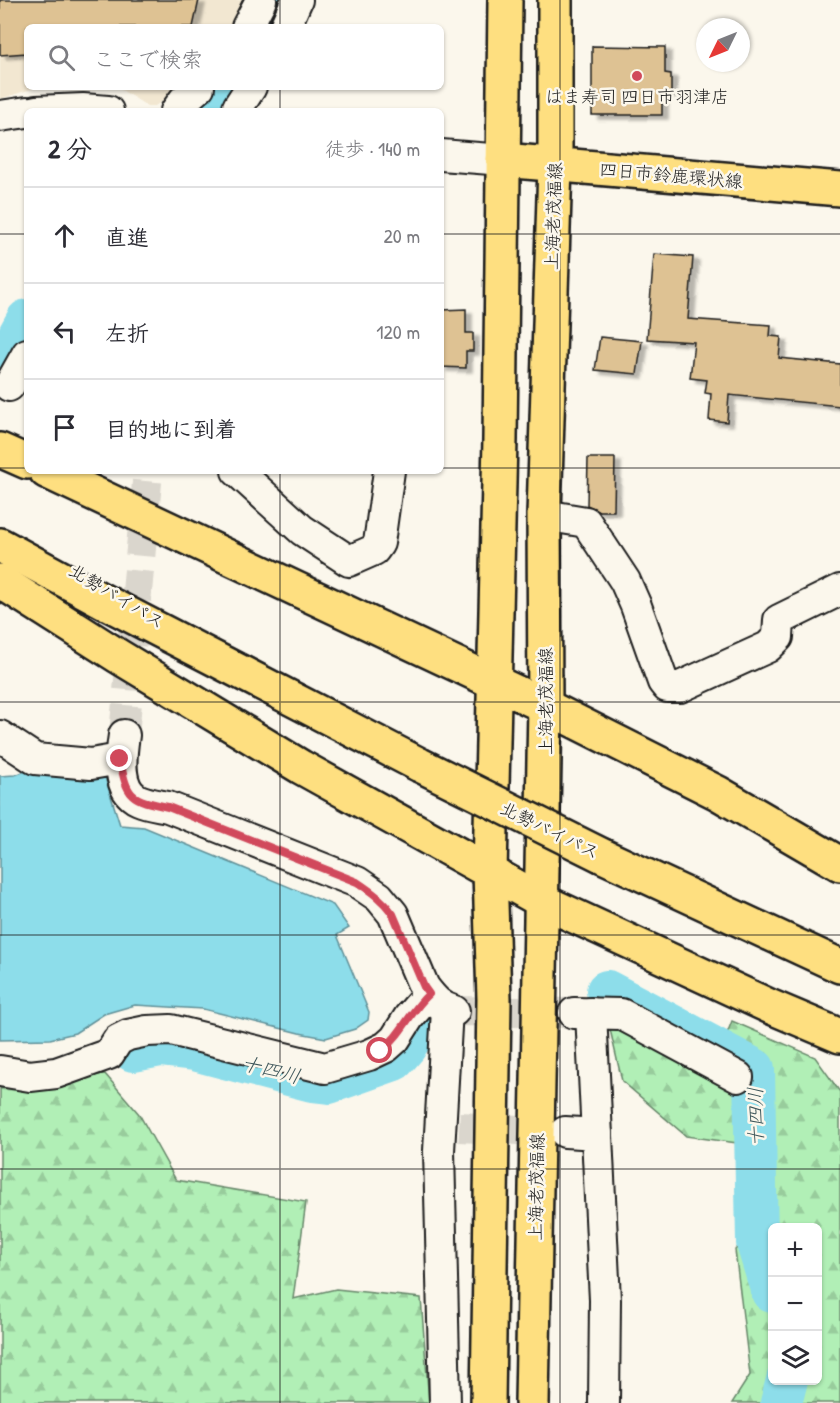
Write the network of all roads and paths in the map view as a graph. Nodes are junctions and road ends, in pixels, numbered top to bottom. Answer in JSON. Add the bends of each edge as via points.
{"nodes":[{"id":1,"x":261,"y":0,"type":"edge"},
{"id":2,"x":297,"y":0,"type":"edge"},
{"id":3,"x":505,"y":0,"type":"edge"},
{"id":4,"x":555,"y":0,"type":"edge"},
{"id":5,"x":249,"y":24,"type":"edge"},
{"id":6,"x":286,"y":24,"type":"edge"},
{"id":7,"x":196,"y":90,"type":"edge"},
{"id":8,"x":248,"y":90,"type":"edge"},
{"id":9,"x":178,"y":108,"type":"edge"},
{"id":10,"x":238,"y":108,"type":"edge"},
{"id":11,"x":24,"y":112,"type":"edge"},
{"id":12,"x":0,"y":116,"type":"edge"},
{"id":13,"x":444,"y":155,"type":"edge"},
{"id":14,"x":503,"y":160,"type":"junction"},
{"id":15,"x":555,"y":165,"type":"junction"},
{"id":16,"x":840,"y":189,"type":"edge"},
{"id":17,"x":24,"y":359,"type":"edge"},
{"id":18,"x":9,"y":386,"type":"dead end"},
{"id":19,"x":0,"y":450,"type":"edge"},
{"id":20,"x":24,"y":461,"type":"edge"},
{"id":21,"x":52,"y":474,"type":"edge"},
{"id":22,"x":240,"y":474,"type":"edge"},
{"id":23,"x":389,"y":474,"type":"edge"},
{"id":24,"x":544,"y":515,"type":"junction"},
{"id":25,"x":0,"y":525,"type":"edge"},
{"id":26,"x":0,"y":546,"type":"edge"},
{"id":27,"x":0,"y":581,"type":"edge"},
{"id":28,"x":840,"y":590,"type":"edge"},
{"id":29,"x":496,"y":682,"type":"junction"},
{"id":30,"x":265,"y":686,"type":"junction"},
{"id":31,"x":545,"y":706,"type":"junction"},
{"id":32,"x":0,"y":736,"type":"edge"},
{"id":33,"x":840,"y":864,"type":"edge"},
{"id":34,"x":490,"y":872,"type":"junction"},
{"id":35,"x":542,"y":900,"type":"junction"},
{"id":36,"x":840,"y":966,"type":"edge"},
{"id":37,"x":441,"y":1004,"type":"junction"},
{"id":38,"x":840,"y":1036,"type":"edge"},
{"id":39,"x":0,"y":1071,"type":"edge"},
{"id":40,"x":738,"y":1077,"type":"dead end"},
{"id":41,"x":565,"y":1132,"type":"tunnel mouth"},
{"id":42,"x":597,"y":1134,"type":"junction"},
{"id":43,"x":445,"y":1403,"type":"edge"},
{"id":44,"x":488,"y":1403,"type":"edge"},
{"id":45,"x":532,"y":1403,"type":"edge"},
{"id":46,"x":604,"y":1403,"type":"edge"}],
"edges":[{"from":1,"to":5,"type":"street"},
{"from":2,"to":6,"type":"street"},
{"from":3,"to":14,"type":"main road"},
{"from":4,"to":15,"type":"main road","name":"上海老茂福線"},
{"from":7,"to":9,"type":"street"},
{"from":8,"to":10,"type":"street"},
{"from":11,"to":12,"type":"street"},
{"from":13,"to":14,"type":"street"},
{"from":14,"to":15,"type":"main road","name":"四日市鈴鹿環状線"},
{"from":14,"to":29,"type":"main road"},
{"from":15,"to":16,"type":"main road","name":"四日市鈴鹿環状線"},
{"from":15,"to":24,"type":"main road","name":"上海老茂福線"},
{"from":17,"to":18,"type":"street"},
{"from":19,"to":20,"type":"main road"},
{"from":21,"to":29,"type":"main road"},
{"from":22,"to":23,"type":"street","via":[[302,530],[349,561],[374,550],[379,543]]},
{"from":24,"to":28,"type":"street","via":[[586,522],[625,581],[667,687],[680,687],[768,647],[778,637],[779,620]]},
{"from":24,"to":31,"type":"main road","name":"上海老茂福線"},
{"from":25,"to":30,"type":"main road","name":"北勢バイパス"},
{"from":26,"to":30,"type":"main road","name":"北勢バイパス"},
{"from":27,"to":34,"type":"main road","via":[[301,767]]},
{"from":29,"to":31,"type":"main road"},
{"from":29,"to":34,"type":"main road"},
{"from":30,"to":36,"type":"main road","name":"北勢バイパス","bridge":true,"via":[[603,856]]},
{"from":31,"to":33,"type":"main road","via":[[718,793]]},
{"from":31,"to":35,"type":"main road","name":"上海老茂福線"},
{"from":32,"to":37,"type":"street","via":[[35,759],[91,764],[122,747],[125,785],[137,800],[168,807],[357,882],[379,897],[393,914],[424,987]]},
{"from":34,"to":35,"type":"main road"},
{"from":34,"to":44,"type":"main road","via":[[494,999]]},
{"from":35,"to":38,"type":"main road"},
{"from":35,"to":45,"type":"main road","name":"上海老茂福線"},
{"from":37,"to":39,"type":"street","via":[[409,1017],[386,1047],[325,1068],[171,1030],[147,1030],[118,1040],[109,1054],[56,1073],[30,1076]]},
{"from":37,"to":43,"type":"street","via":[[450,1127],[439,1151]]},
{"from":40,"to":42,"type":"street","via":[[621,1014],[582,1013]]},
{"from":41,"to":42,"type":"street"},
{"from":42,"to":46,"type":"street","via":[[605,1300]]}]}
